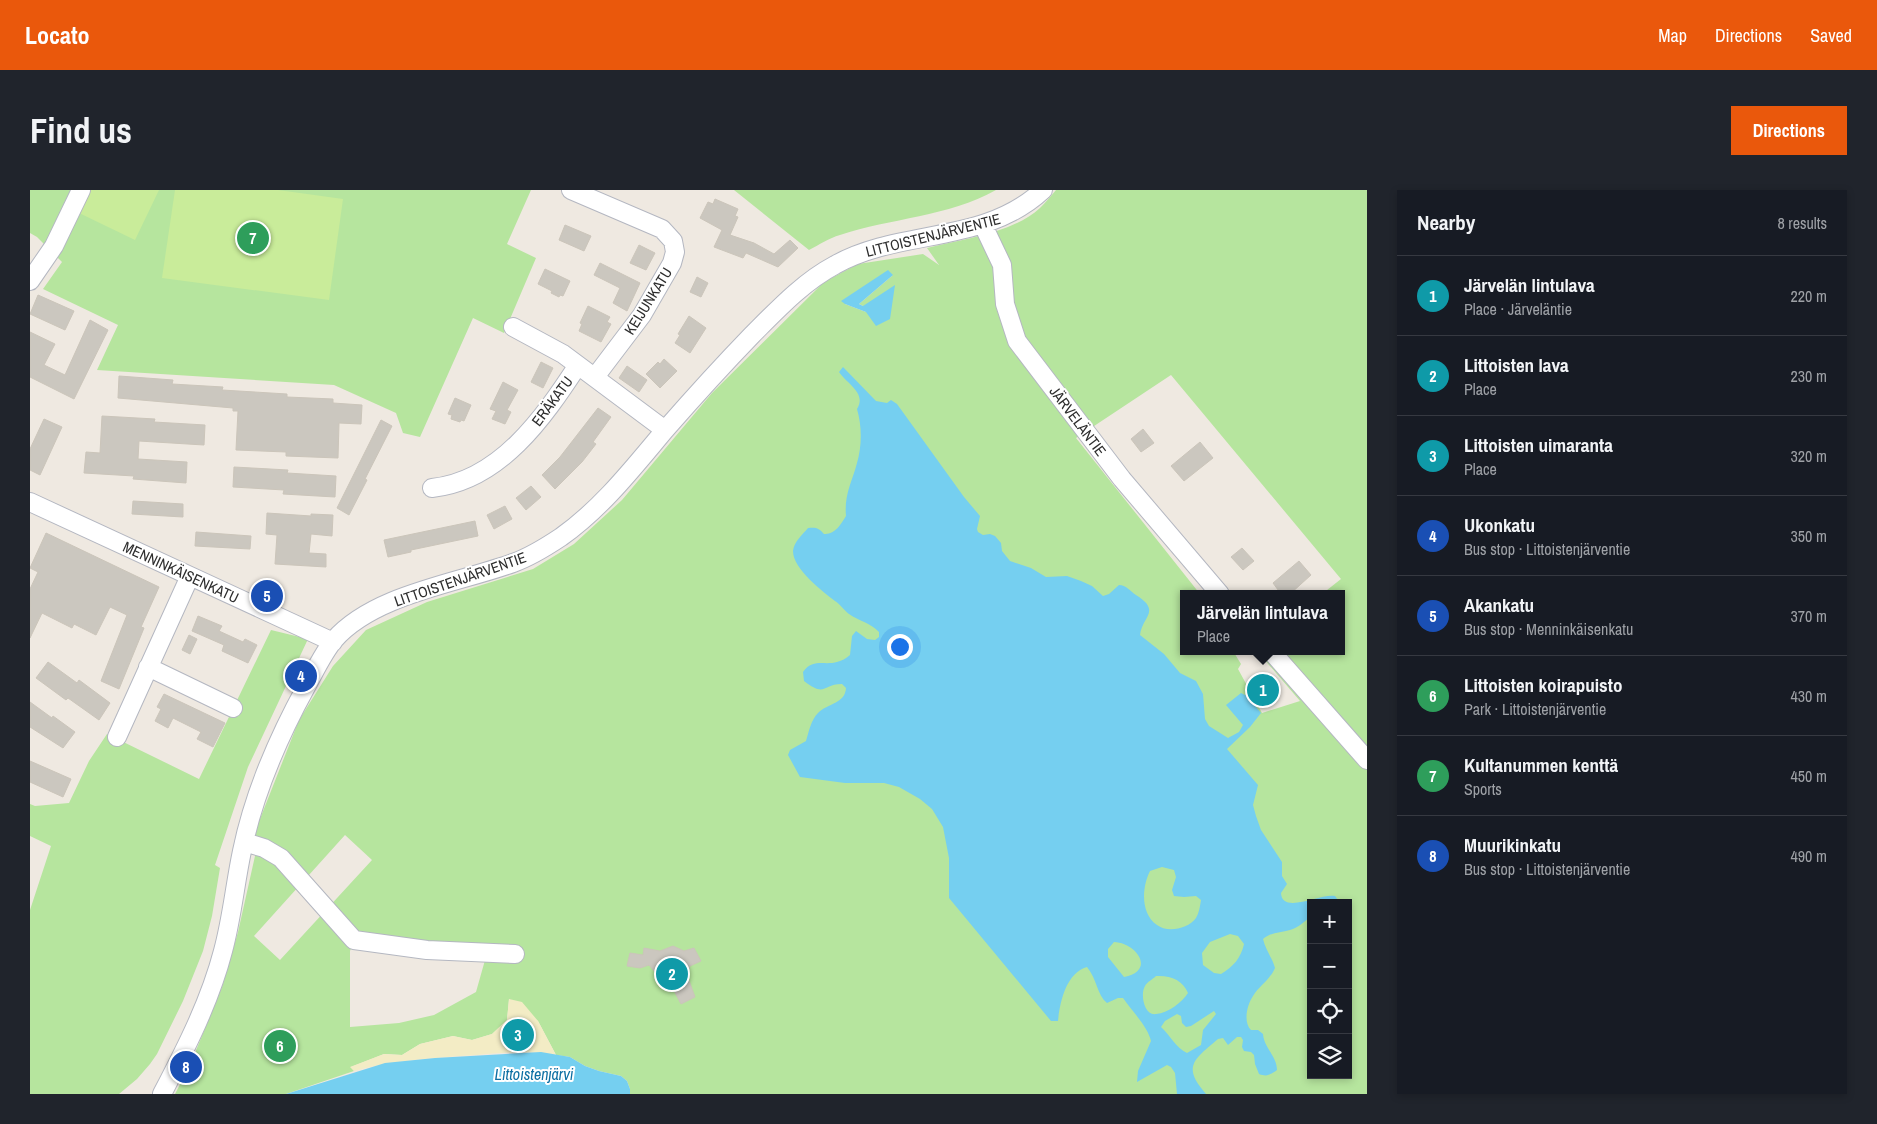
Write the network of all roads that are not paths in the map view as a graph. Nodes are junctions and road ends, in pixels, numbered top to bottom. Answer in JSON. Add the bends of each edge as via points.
{"nodes":[{"id":1,"x":81,"y":190,"type":"edge"},
{"id":2,"x":571,"y":190,"type":"edge"},
{"id":3,"x":1043,"y":190,"type":"edge"},
{"id":4,"x":983,"y":225,"type":"junction"},
{"id":5,"x":30,"y":281,"type":"edge"},
{"id":6,"x":513,"y":327,"type":"dead end"},
{"id":7,"x":578,"y":365,"type":"junction"},
{"id":8,"x":595,"y":377,"type":"junction"},
{"id":9,"x":665,"y":430,"type":"junction"},
{"id":10,"x":432,"y":488,"type":"dead end"},
{"id":11,"x":30,"y":502,"type":"edge"},
{"id":12,"x":190,"y":576,"type":"junction"},
{"id":13,"x":1217,"y":590,"type":"edge"},
{"id":14,"x":333,"y":642,"type":"junction"},
{"id":15,"x":1275,"y":655,"type":"edge"},
{"id":16,"x":148,"y":667,"type":"junction"},
{"id":17,"x":233,"y":708,"type":"dead end"},
{"id":18,"x":116,"y":736,"type":"dead end"},
{"id":19,"x":1367,"y":760,"type":"edge"},
{"id":20,"x":244,"y":842,"type":"junction"},
{"id":21,"x":515,"y":954,"type":"dead end"},
{"id":22,"x":162,"y":1094,"type":"edge"}],
"edges":[{"from":1,"to":5,"type":"street","via":[[54,246]]},
{"from":2,"to":8,"type":"street","name":"KEIJUNKATU","via":[[662,229],[671,236],[674,246],[672,263],[649,304]]},
{"from":3,"to":4,"type":"street","name":"LITTOISTENJÄRVENTIE","via":[[1018,210]]},
{"from":4,"to":9,"type":"street","name":"LITTOISTENJÄRVENTIE","via":[[856,254],[820,274],[767,320]]},
{"from":4,"to":13,"type":"street","name":"JÄRVELÄNTIE","via":[[1002,265],[1005,304],[1017,341],[1122,479]]},
{"from":6,"to":7,"type":"street","via":[[549,345]]},
{"from":7,"to":8,"type":"street","name":"ERÄKATU"},
{"from":7,"to":10,"type":"street","name":"ERÄKATU","via":[[548,410],[516,444],[468,479]]},
{"from":8,"to":9,"type":"street","name":"ERÄKATU"},
{"from":9,"to":14,"type":"street","name":"LITTOISTENJÄRVENTIE","via":[[602,501],[577,525],[545,547],[514,563],[384,606],[357,621]]},
{"from":11,"to":12,"type":"street","name":"MENNINKÄISENKATU"},
{"from":12,"to":14,"type":"street","name":"MENNINKÄISENKATU"},
{"from":12,"to":16,"type":"street"},
{"from":14,"to":20,"type":"street","name":"LITTOISTENJÄRVENTIE","via":[[290,718],[264,777]]},
{"from":15,"to":19,"type":"street"},
{"from":16,"to":17,"type":"street"},
{"from":16,"to":18,"type":"street"},
{"from":20,"to":21,"type":"street","via":[[282,858],[354,940],[427,950]]},
{"from":20,"to":22,"type":"street","name":"LITTOISTENJÄRVENTIE","via":[[216,977]]}]}
